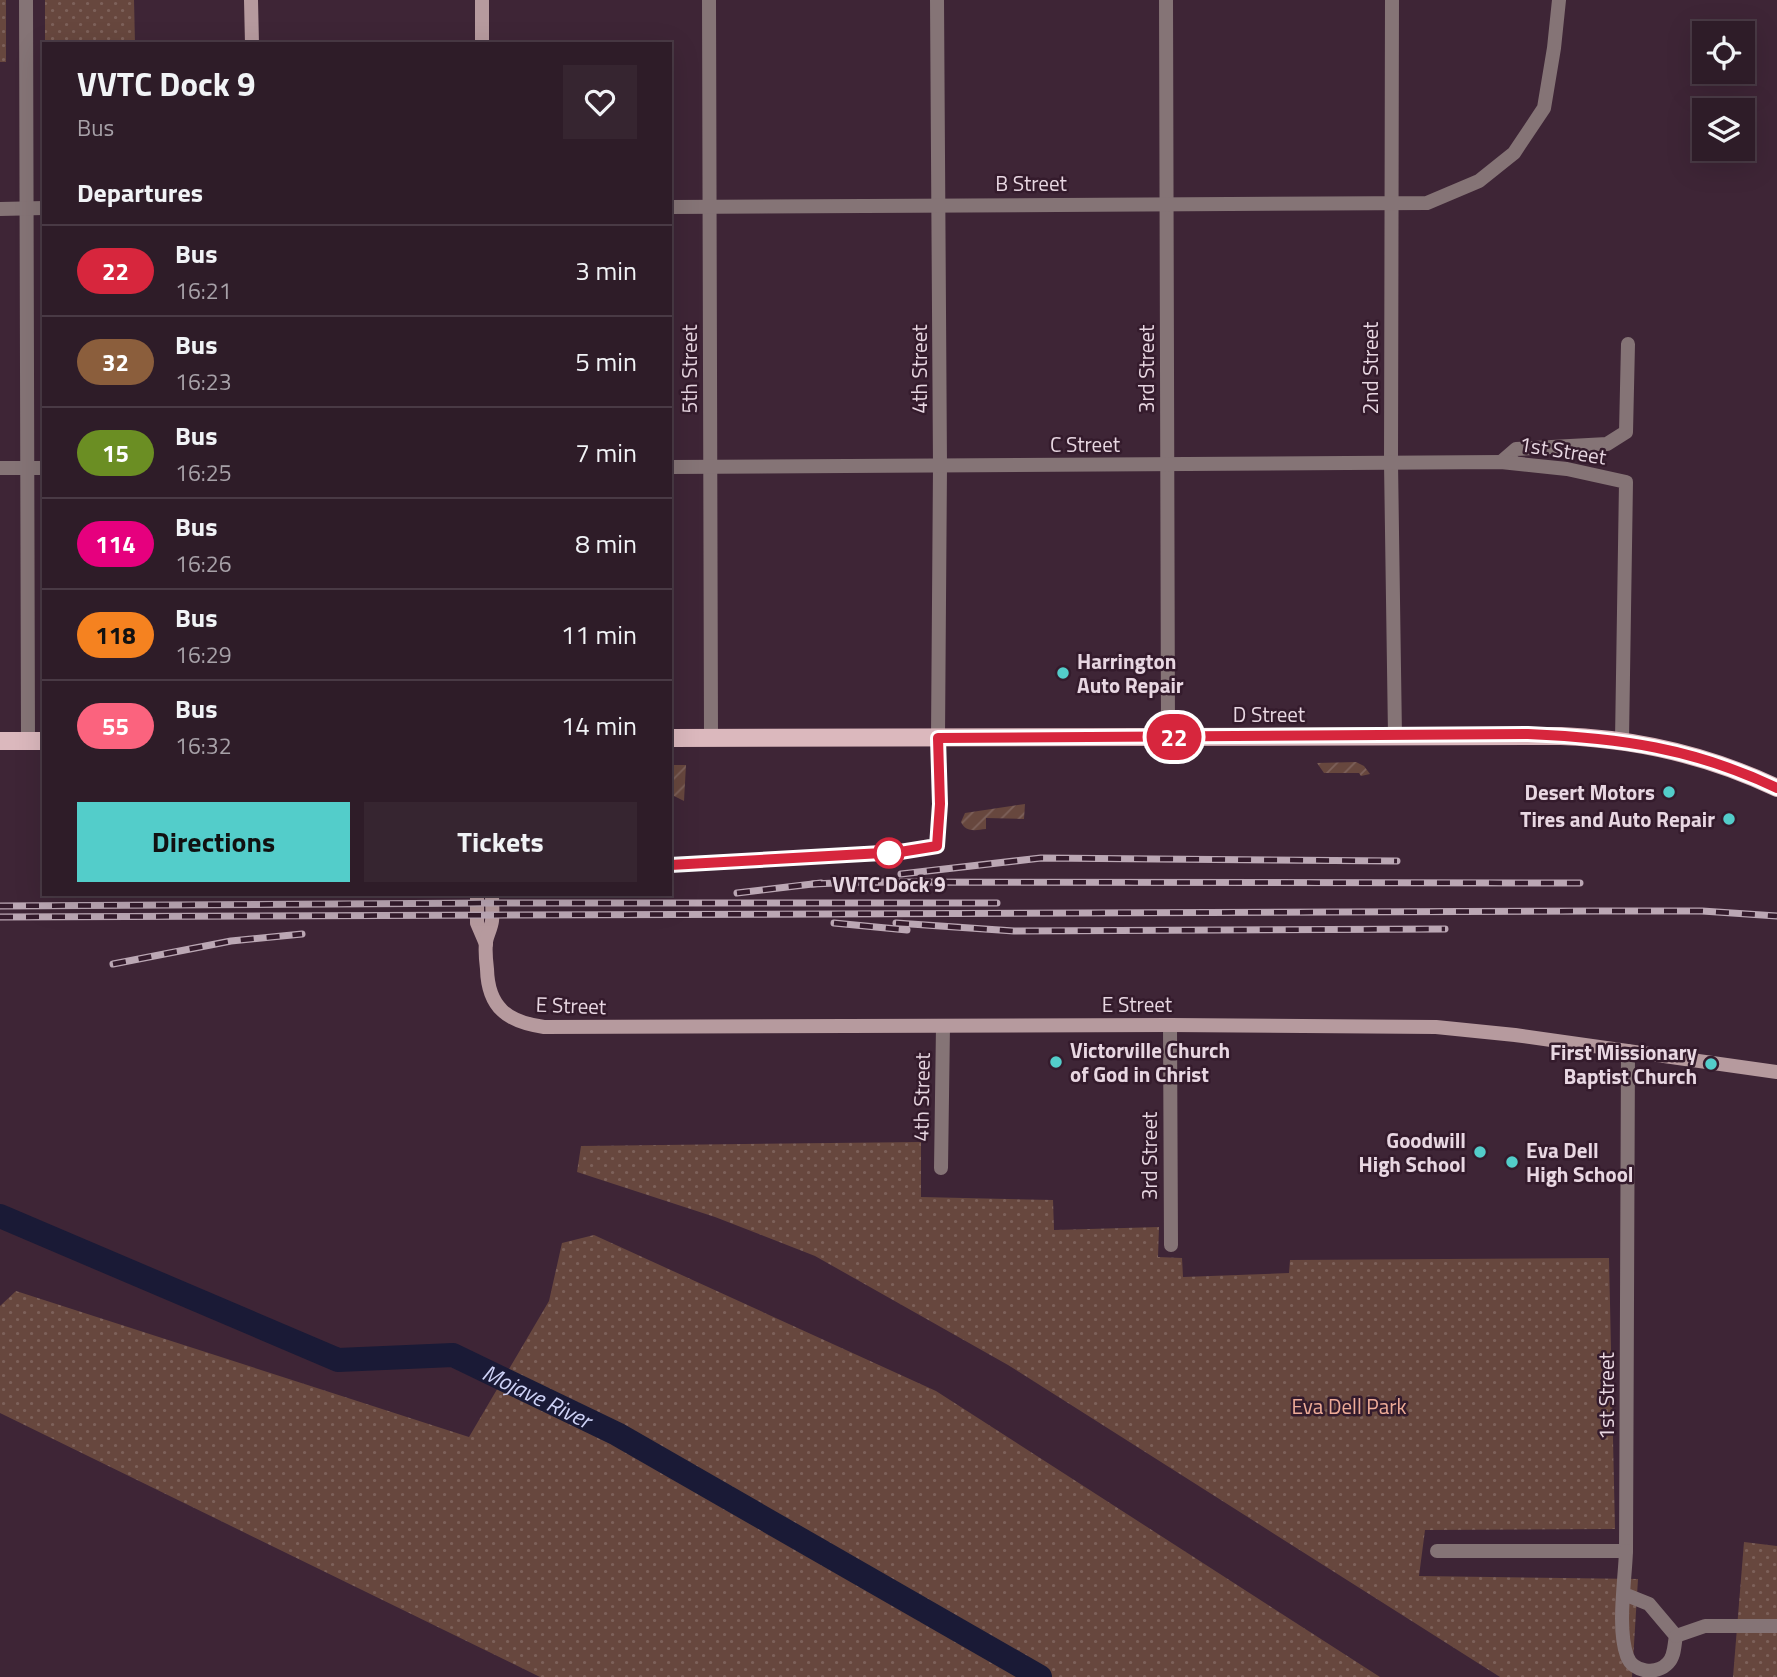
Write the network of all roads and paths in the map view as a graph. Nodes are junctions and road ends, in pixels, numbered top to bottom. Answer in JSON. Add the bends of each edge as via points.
{"nodes":[{"id":1,"x":26,"y":0,"type":"edge"},
{"id":2,"x":251,"y":0,"type":"edge"},
{"id":3,"x":482,"y":0,"type":"edge"},
{"id":4,"x":709,"y":0,"type":"edge"},
{"id":5,"x":937,"y":0,"type":"edge"},
{"id":6,"x":1166,"y":0,"type":"edge"},
{"id":7,"x":1392,"y":0,"type":"edge"},
{"id":8,"x":1559,"y":0,"type":"edge"},
{"id":9,"x":252,"y":42,"type":"edge"},
{"id":10,"x":482,"y":42,"type":"edge"},
{"id":11,"x":1391,"y":202,"type":"junction"},
{"id":12,"x":1167,"y":204,"type":"junction"},
{"id":13,"x":939,"y":205,"type":"junction"},
{"id":14,"x":672,"y":206,"type":"edge"},
{"id":15,"x":709,"y":206,"type":"junction"},
{"id":16,"x":27,"y":208,"type":"junction"},
{"id":17,"x":42,"y":208,"type":"edge"},
{"id":18,"x":0,"y":209,"type":"edge"},
{"id":19,"x":1628,"y":344,"type":"dead end"},
{"id":20,"x":1500,"y":462,"type":"junction"},
{"id":21,"x":1391,"y":463,"type":"junction"},
{"id":22,"x":1167,"y":464,"type":"junction"},
{"id":23,"x":940,"y":466,"type":"junction"},
{"id":24,"x":672,"y":467,"type":"edge"},
{"id":25,"x":710,"y":467,"type":"junction"},
{"id":26,"x":0,"y":468,"type":"edge"},
{"id":27,"x":27,"y":468,"type":"junction"},
{"id":28,"x":42,"y":468,"type":"edge"},
{"id":29,"x":1395,"y":736,"type":"junction"},
{"id":30,"x":1168,"y":737,"type":"junction"},
{"id":31,"x":672,"y":738,"type":"edge"},
{"id":32,"x":710,"y":738,"type":"junction"},
{"id":33,"x":938,"y":738,"type":"junction"},
{"id":34,"x":1622,"y":740,"type":"junction"},
{"id":35,"x":0,"y":741,"type":"edge"},
{"id":36,"x":36,"y":741,"type":"edge"},
{"id":37,"x":1777,"y":788,"type":"edge"},
{"id":38,"x":477,"y":896,"type":"edge"},
{"id":39,"x":492,"y":896,"type":"edge"},
{"id":40,"x":486,"y":944,"type":"junction"},
{"id":41,"x":1170,"y":1025,"type":"junction"},
{"id":42,"x":943,"y":1026,"type":"junction"},
{"id":43,"x":1628,"y":1051,"type":"junction"},
{"id":44,"x":1777,"y":1072,"type":"edge"},
{"id":45,"x":941,"y":1168,"type":"dead end"},
{"id":46,"x":1171,"y":1245,"type":"dead end"},
{"id":47,"x":1437,"y":1551,"type":"dead end"},
{"id":48,"x":1626,"y":1551,"type":"junction"},
{"id":49,"x":1624,"y":1594,"type":"junction"},
{"id":50,"x":1777,"y":1626,"type":"edge"},
{"id":51,"x":1675,"y":1636,"type":"junction"}],
"edges":[{"from":1,"to":16,"type":"street"},
{"from":2,"to":9,"type":"street"},
{"from":3,"to":10,"type":"street"},
{"from":4,"to":15,"type":"street","name":"5th Street"},
{"from":5,"to":13,"type":"street","name":"4th Street"},
{"from":6,"to":12,"type":"street","name":"3rd Street"},
{"from":7,"to":11,"type":"street","name":"2nd Street"},
{"from":8,"to":11,"type":"street","name":"B Street","via":[[1544,108],[1514,153],[1479,181],[1427,203]]},
{"from":11,"to":12,"type":"street","name":"B Street"},
{"from":11,"to":21,"type":"street","name":"2nd Street"},
{"from":12,"to":13,"type":"street","name":"B Street"},
{"from":12,"to":22,"type":"street","name":"3rd Street"},
{"from":13,"to":15,"type":"street","name":"B Street"},
{"from":13,"to":23,"type":"street","name":"4th Street"},
{"from":14,"to":15,"type":"street","name":"B Street"},
{"from":15,"to":25,"type":"street","name":"5th Street"},
{"from":16,"to":17,"type":"street"},
{"from":16,"to":18,"type":"street"},
{"from":16,"to":27,"type":"street"},
{"from":19,"to":20,"type":"street","name":"1st Street","via":[[1626,432],[1607,444],[1516,449]]},
{"from":20,"to":21,"type":"street","name":"C Street"},
{"from":20,"to":34,"type":"street","name":"1st Street","via":[[1567,469],[1626,482]]},
{"from":21,"to":22,"type":"street","name":"C Street"},
{"from":21,"to":29,"type":"street","name":"2nd Street"},
{"from":22,"to":23,"type":"street","name":"C Street"},
{"from":22,"to":30,"type":"street","name":"3rd Street"},
{"from":23,"to":25,"type":"street","name":"C Street"},
{"from":23,"to":33,"type":"street","name":"4th Street"},
{"from":24,"to":25,"type":"street","name":"C Street"},
{"from":25,"to":32,"type":"street","name":"5th Street"},
{"from":26,"to":27,"type":"street"},
{"from":27,"to":28,"type":"street"},
{"from":27,"to":36,"type":"street"},
{"from":29,"to":30,"type":"main road","name":"D Street"},
{"from":29,"to":34,"type":"main road","name":"D Street","via":[[1528,734]]},
{"from":30,"to":33,"type":"main road","name":"D Street"},
{"from":31,"to":32,"type":"main road","name":"D Street"},
{"from":32,"to":33,"type":"main road","name":"D Street"},
{"from":34,"to":37,"type":"main road","name":"D Street","via":[[1704,758]]},
{"from":35,"to":36,"type":"main road"},
{"from":38,"to":40,"type":"street","via":[[477,923]]},
{"from":39,"to":40,"type":"street"},
{"from":40,"to":42,"type":"street","name":"E Street","via":[[488,986],[499,1009],[520,1023],[544,1027]]},
{"from":41,"to":42,"type":"street","name":"E Street"},
{"from":41,"to":43,"type":"street","name":"E Street","via":[[1436,1027]]},
{"from":41,"to":46,"type":"street","name":"3rd Street"},
{"from":42,"to":45,"type":"street","name":"4th Street"},
{"from":43,"to":44,"type":"street","name":"E Street"},
{"from":43,"to":48,"type":"street","name":"1st Street"},
{"from":47,"to":48,"type":"street"},
{"from":48,"to":49,"type":"street","name":"1st Street"},
{"from":49,"to":51,"type":"street","via":[[1649,1604]]},
{"from":49,"to":51,"type":"street","name":"1st Street","via":[[1628,1658],[1640,1669],[1652,1672],[1668,1664]]},
{"from":50,"to":51,"type":"street","via":[[1705,1626]]}]}
